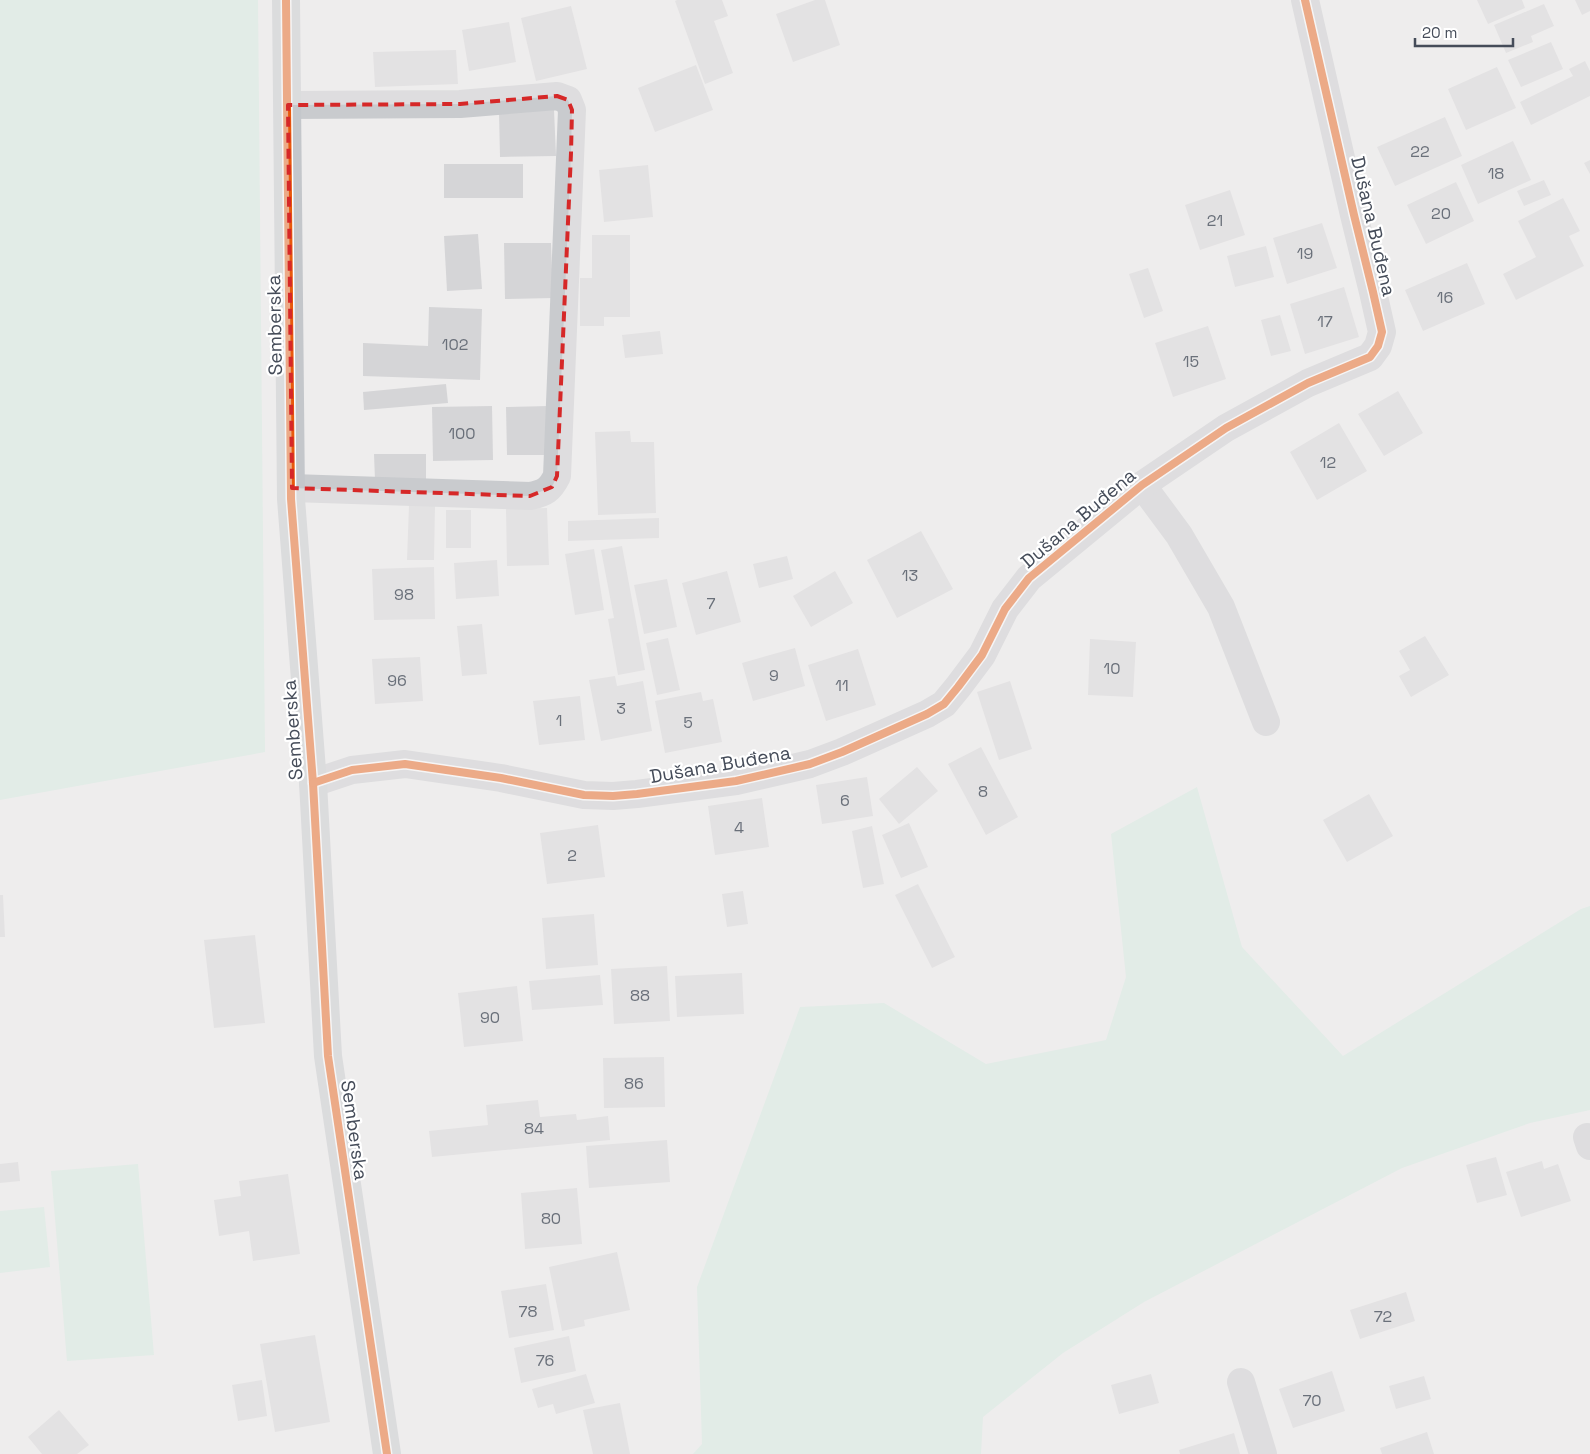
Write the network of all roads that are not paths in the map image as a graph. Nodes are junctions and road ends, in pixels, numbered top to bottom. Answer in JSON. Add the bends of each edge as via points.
{"nodes":[{"id":1,"x":286,"y":0,"type":"edge"},
{"id":2,"x":1305,"y":0,"type":"edge"},
{"id":3,"x":288,"y":105,"type":"junction"},
{"id":4,"x":1142,"y":485,"type":"junction"},
{"id":5,"x":292,"y":488,"type":"junction"},
{"id":6,"x":1266,"y":722,"type":"dead end"},
{"id":7,"x":313,"y":783,"type":"junction"},
{"id":8,"x":1241,"y":1382,"type":"dead end"},
{"id":9,"x":387,"y":1454,"type":"edge"},
{"id":10,"x":1263,"y":1454,"type":"edge"}],
"edges":[{"from":1,"to":3,"type":"main road","name":"Semberska"},
{"from":2,"to":4,"type":"street","name":"Dušana Buđena","via":[[1374,292],[1382,332],[1378,346],[1370,357],[1308,383],[1226,428]]},
{"from":3,"to":5,"type":"main road","name":"Semberska"},
{"from":3,"to":5,"type":"street","via":[[460,104],[557,96],[568,100],[572,110],[558,476],[552,487],[530,496]]},
{"from":4,"to":6,"type":"street","via":[[1179,535],[1221,607]]},
{"from":4,"to":7,"type":"street","name":"Dušana Buđena","via":[[1029,578],[1005,609],[982,655],[944,704],[810,764],[736,781],[613,796],[584,795],[501,778],[404,764],[352,770]]},
{"from":5,"to":7,"type":"main road","name":"Semberska"},
{"from":7,"to":9,"type":"main road","name":"Semberska","via":[[328,1056]]},
{"from":8,"to":10,"type":"street"}]}
